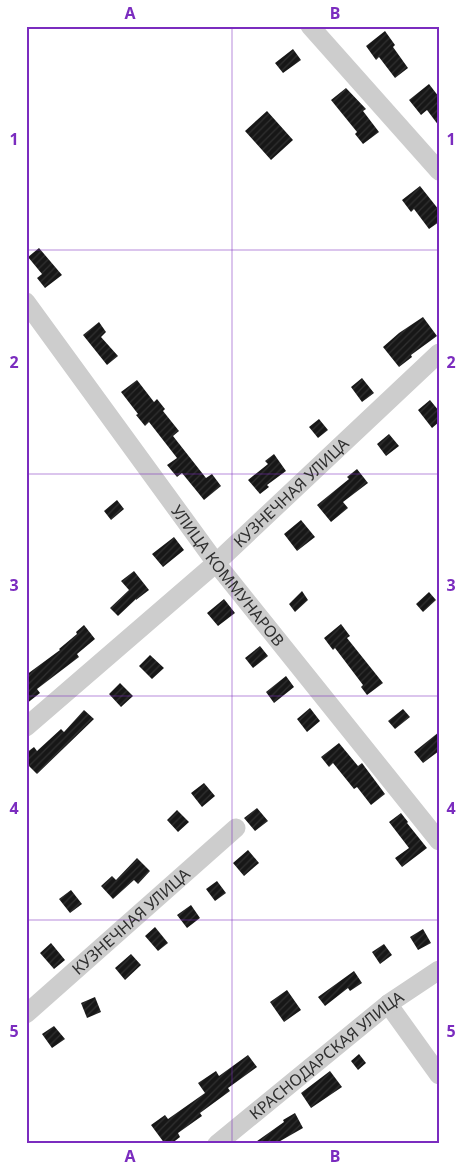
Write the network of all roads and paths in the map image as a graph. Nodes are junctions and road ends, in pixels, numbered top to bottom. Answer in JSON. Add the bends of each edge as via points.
{"nodes":[{"id":1,"x":310,"y":26,"type":"edge"},
{"id":2,"x":439,"y":172,"type":"edge"},
{"id":3,"x":26,"y":302,"type":"edge"},
{"id":4,"x":439,"y":353,"type":"edge"},
{"id":5,"x":216,"y":563,"type":"junction"},
{"id":6,"x":26,"y":727,"type":"edge"},
{"id":7,"x":236,"y":828,"type":"dead end"},
{"id":8,"x":439,"y":841,"type":"edge"},
{"id":9,"x":439,"y":970,"type":"edge"},
{"id":10,"x":388,"y":1004,"type":"junction"},
{"id":11,"x":26,"y":1014,"type":"edge"},
{"id":12,"x":439,"y":1075,"type":"edge"},
{"id":13,"x":217,"y":1144,"type":"edge"}],
"edges":[{"from":1,"to":2,"type":"street"},
{"from":3,"to":5,"type":"street","name":"УЛИЦА КОММУНАРОВ"},
{"from":4,"to":5,"type":"street","name":"КУЗНЕЧНАЯ УЛИЦА"},
{"from":5,"to":6,"type":"street","name":"КУЗНЕЧНАЯ УЛИЦА"},
{"from":5,"to":8,"type":"street","name":"УЛИЦА КОММУНАРОВ"},
{"from":7,"to":11,"type":"street","name":"КУЗНЕЧНАЯ УЛИЦА"},
{"from":9,"to":10,"type":"street","name":"КРАСНОДАРСКАЯ УЛИЦА"},
{"from":10,"to":12,"type":"street"},
{"from":10,"to":13,"type":"street","name":"КРАСНОДАРСКАЯ УЛИЦА"}]}
